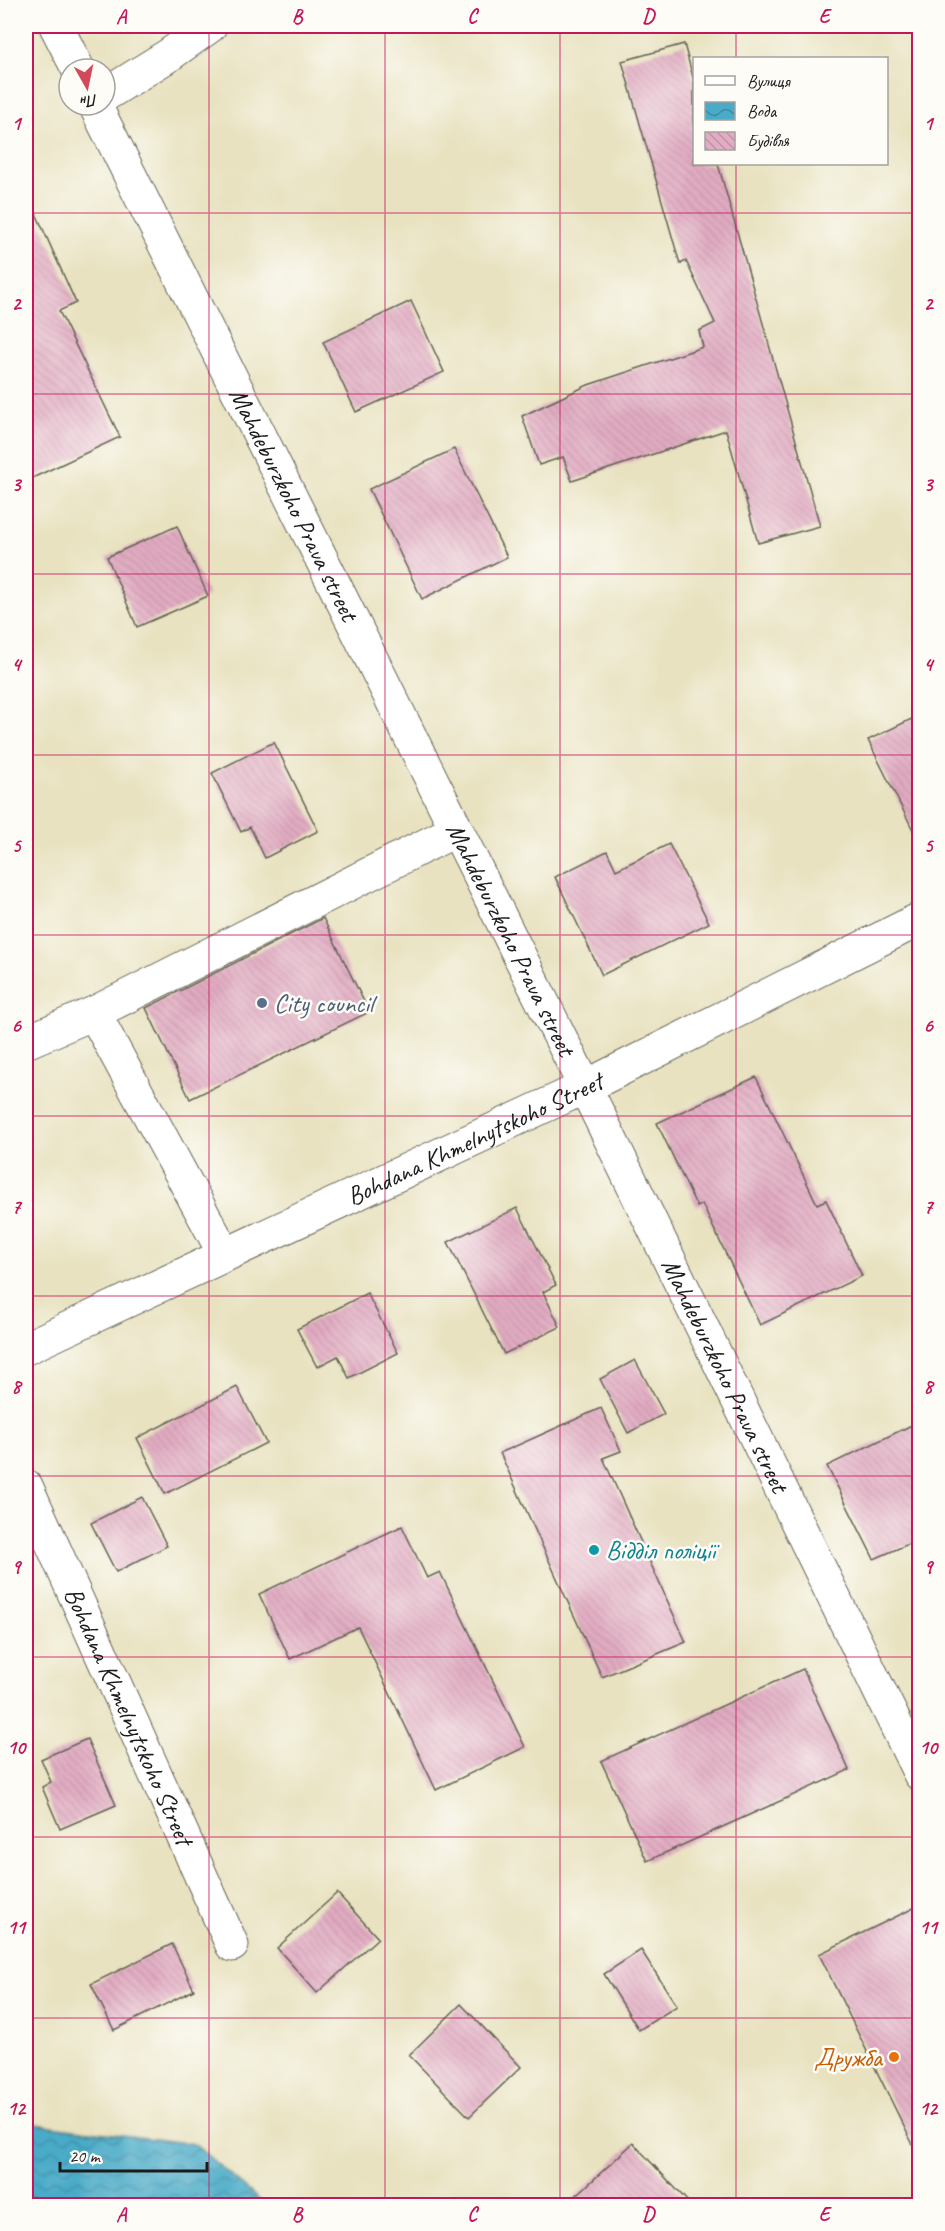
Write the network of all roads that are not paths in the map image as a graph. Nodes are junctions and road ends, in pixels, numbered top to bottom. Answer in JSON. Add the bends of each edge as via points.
{"nodes":[{"id":1,"x":56,"y":26,"type":"edge"},
{"id":2,"x":210,"y":26,"type":"edge"},
{"id":3,"x":72,"y":57,"type":"edge"},
{"id":4,"x":117,"y":88,"type":"edge"},
{"id":5,"x":101,"y":117,"type":"edge"},
{"id":6,"x":456,"y":831,"type":"junction"},
{"id":7,"x":920,"y":919,"type":"edge"},
{"id":8,"x":94,"y":1012,"type":"junction"},
{"id":9,"x":26,"y":1042,"type":"edge"},
{"id":10,"x":585,"y":1088,"type":"junction"},
{"id":11,"x":225,"y":1255,"type":"junction"},
{"id":12,"x":26,"y":1348,"type":"edge"},
{"id":13,"x":26,"y":1486,"type":"edge"},
{"id":14,"x":920,"y":1774,"type":"edge"},
{"id":15,"x":232,"y":1945,"type":"dead end"}],
"edges":[{"from":1,"to":3,"type":"street"},
{"from":2,"to":4,"type":"street"},
{"from":5,"to":6,"type":"street","name":"Mahdeburzkoho Prava street"},
{"from":6,"to":8,"type":"street"},
{"from":6,"to":10,"type":"street","name":"Mahdeburzkoho Prava street"},
{"from":7,"to":10,"type":"street","name":"Bohdana Khmelnytskoho Street"},
{"from":8,"to":9,"type":"street"},
{"from":8,"to":11,"type":"street"},
{"from":10,"to":11,"type":"street","name":"Bohdana Khmelnytskoho Street"},
{"from":10,"to":14,"type":"street","name":"Mahdeburzkoho Prava street"},
{"from":11,"to":12,"type":"street","name":"Bohdana Khmelnytskoho Street"},
{"from":13,"to":15,"type":"street","name":"Bohdana Khmelnytskoho Street"}]}
